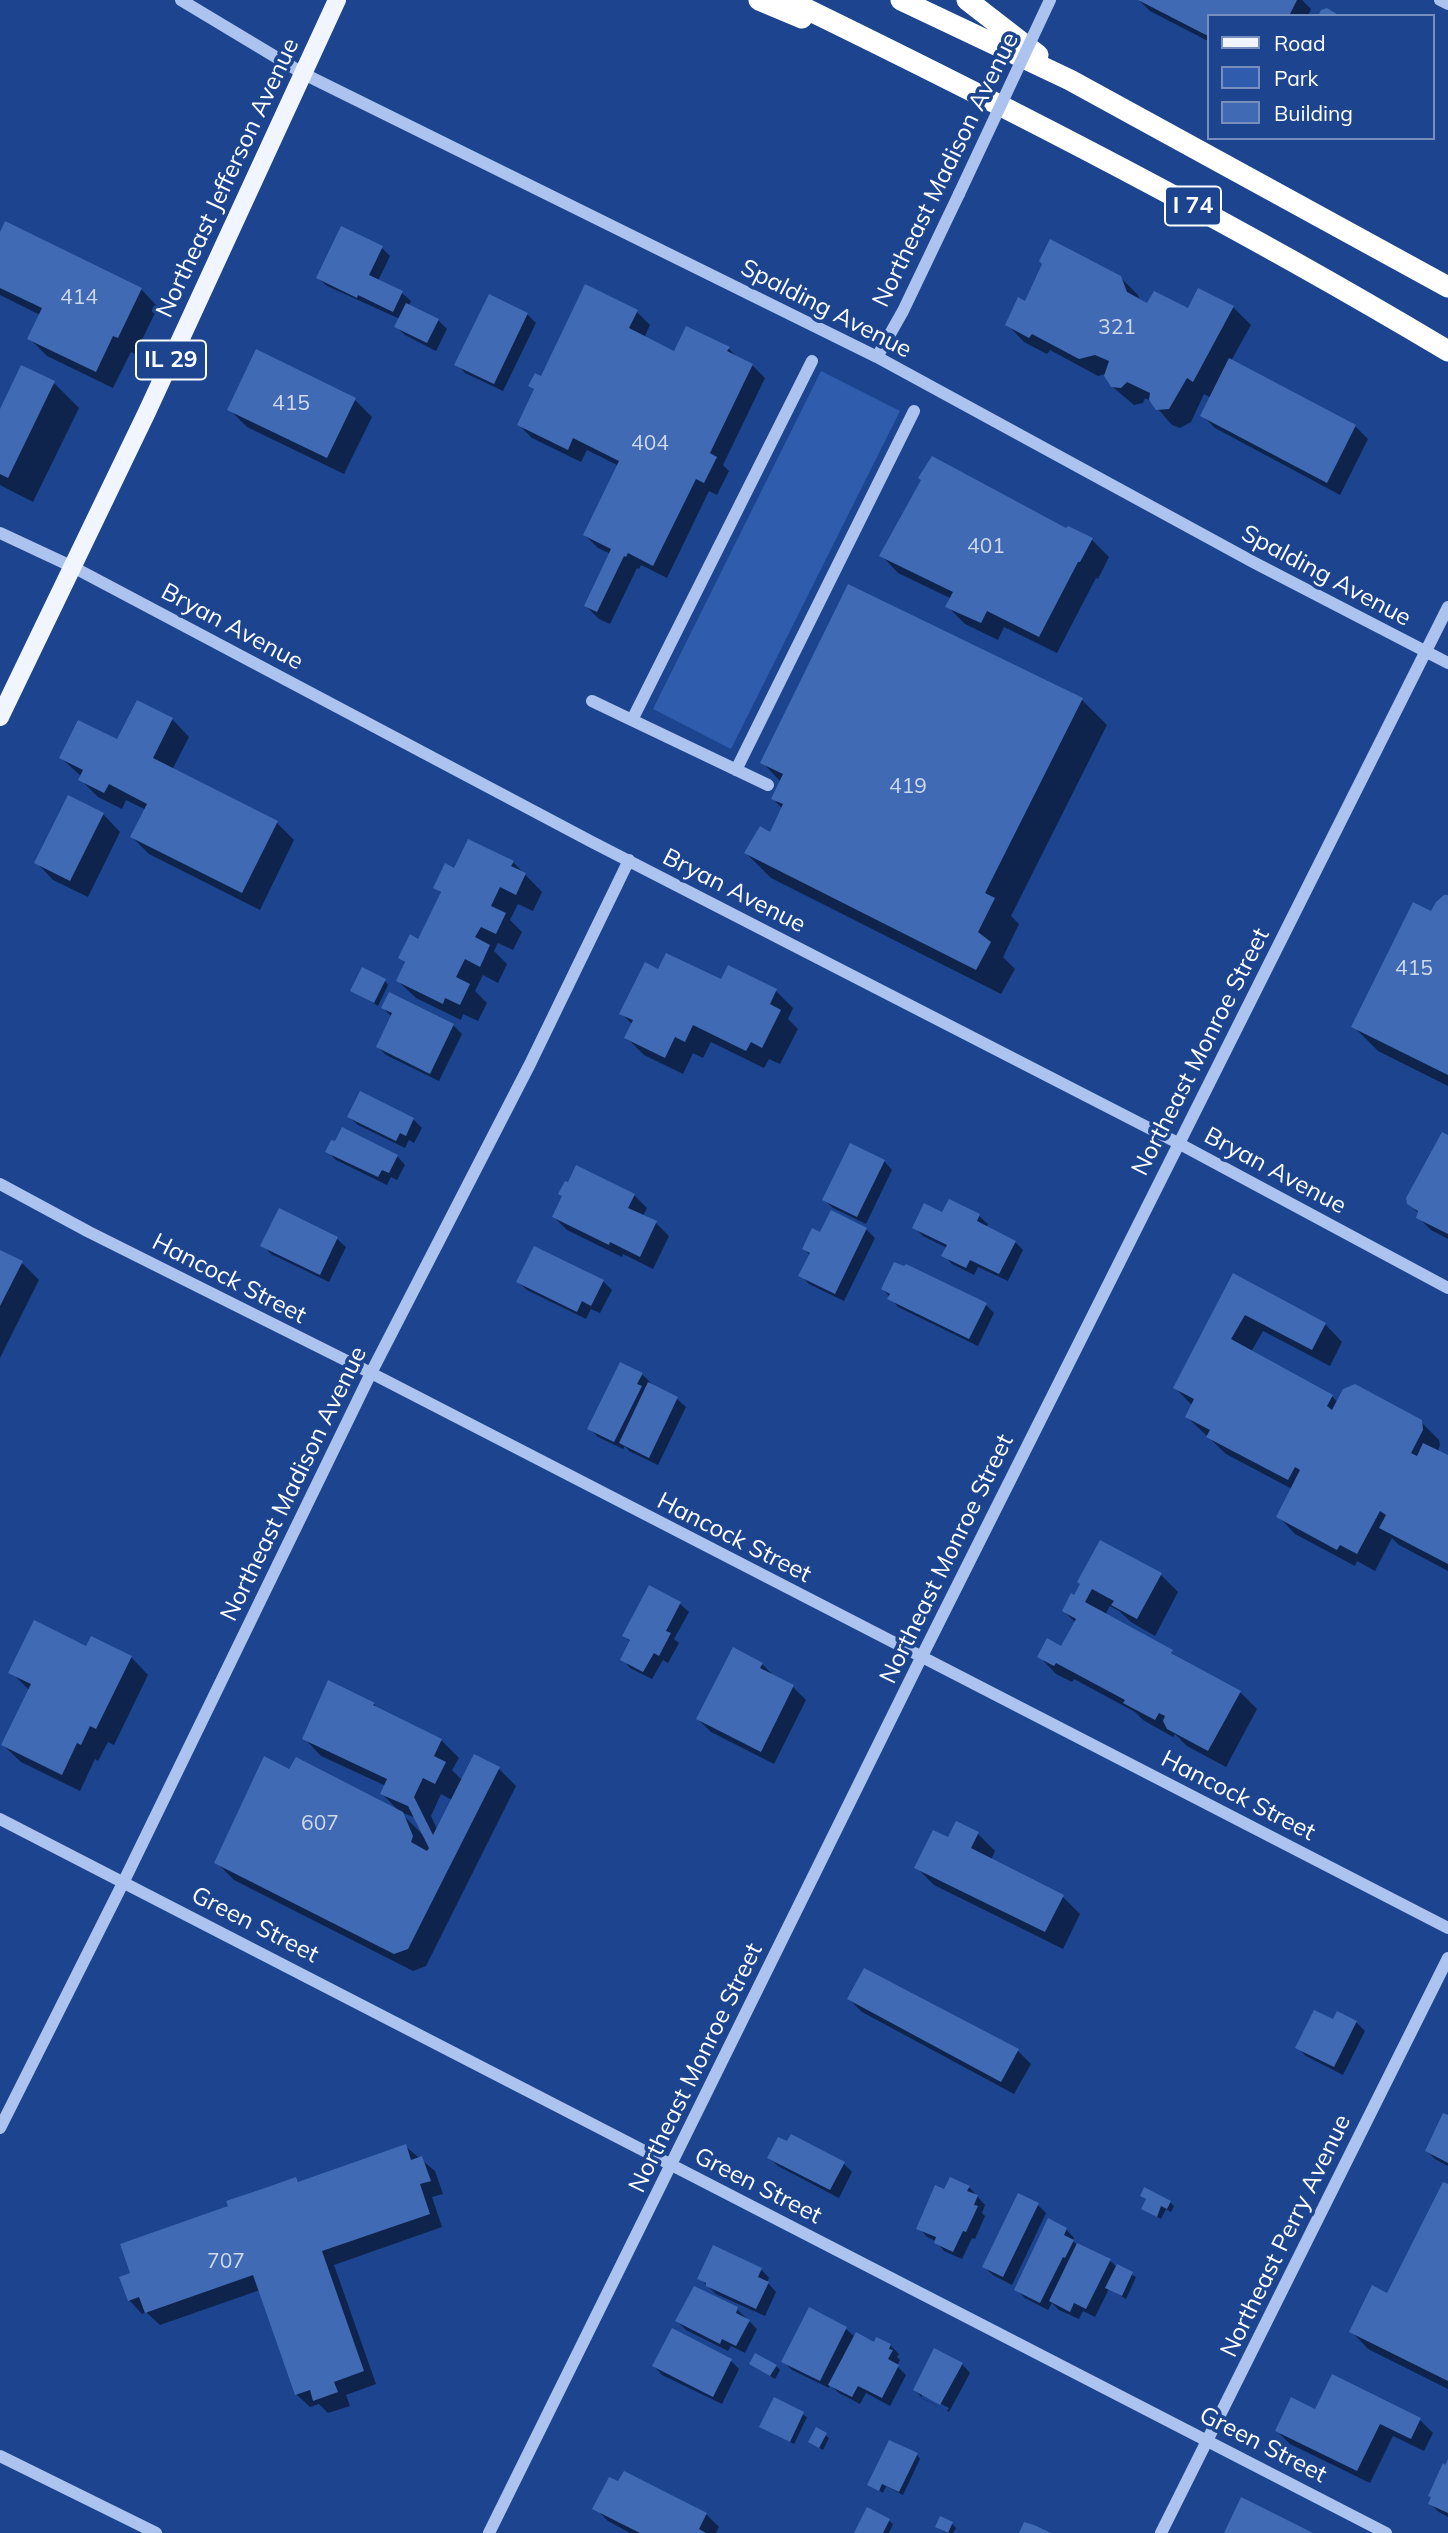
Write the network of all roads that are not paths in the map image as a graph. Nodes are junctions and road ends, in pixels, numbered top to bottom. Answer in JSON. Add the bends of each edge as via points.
{"nodes":[{"id":1,"x":181,"y":0,"type":"edge"},
{"id":2,"x":337,"y":0,"type":"edge"},
{"id":3,"x":759,"y":0,"type":"edge"},
{"id":4,"x":788,"y":0,"type":"edge"},
{"id":5,"x":901,"y":0,"type":"edge"},
{"id":6,"x":967,"y":0,"type":"edge"},
{"id":7,"x":1050,"y":0,"type":"edge"},
{"id":8,"x":1440,"y":0,"type":"edge"},
{"id":9,"x":1448,"y":4,"type":"edge"},
{"id":10,"x":932,"y":71,"type":"junction"},
{"id":11,"x":304,"y":74,"type":"junction"},
{"id":12,"x":1070,"y":80,"type":"junction"},
{"id":13,"x":1448,"y":287,"type":"edge"},
{"id":14,"x":1448,"y":351,"type":"edge"},
{"id":15,"x":877,"y":357,"type":"junction"},
{"id":16,"x":812,"y":361,"type":"dead end"},
{"id":17,"x":914,"y":411,"type":"dead end"},
{"id":18,"x":0,"y":533,"type":"edge"},
{"id":19,"x":73,"y":567,"type":"junction"},
{"id":20,"x":1448,"y":607,"type":"edge"},
{"id":21,"x":1426,"y":651,"type":"junction"},
{"id":22,"x":1448,"y":663,"type":"edge"},
{"id":23,"x":592,"y":701,"type":"dead end"},
{"id":24,"x":0,"y":717,"type":"edge"},
{"id":25,"x":632,"y":720,"type":"junction"},
{"id":26,"x":736,"y":770,"type":"junction"},
{"id":27,"x":768,"y":785,"type":"dead end"},
{"id":28,"x":629,"y":860,"type":"junction"},
{"id":29,"x":1178,"y":1143,"type":"junction"},
{"id":30,"x":0,"y":1184,"type":"edge"},
{"id":31,"x":1448,"y":1288,"type":"edge"},
{"id":32,"x":371,"y":1373,"type":"junction"},
{"id":33,"x":921,"y":1658,"type":"junction"},
{"id":34,"x":0,"y":1819,"type":"edge"},
{"id":35,"x":124,"y":1881,"type":"junction"},
{"id":36,"x":1448,"y":1928,"type":"edge"},
{"id":37,"x":1448,"y":1958,"type":"edge"},
{"id":38,"x":0,"y":2128,"type":"edge"},
{"id":39,"x":671,"y":2165,"type":"junction"},
{"id":40,"x":1208,"y":2440,"type":"junction"},
{"id":41,"x":0,"y":2456,"type":"edge"},
{"id":42,"x":156,"y":2533,"type":"edge"},
{"id":43,"x":489,"y":2533,"type":"edge"},
{"id":44,"x":1161,"y":2533,"type":"edge"},
{"id":45,"x":1386,"y":2533,"type":"edge"}],
"edges":[{"from":1,"to":11,"type":"street","name":"Spalding Avenue"},
{"from":2,"to":11,"type":"main road","name":"Northeast Jefferson Avenue","number":"IL 29"},
{"from":3,"to":10,"type":"highway"},
{"from":4,"to":10,"type":"highway","number":"I 74"},
{"from":5,"to":12,"type":"highway","number":"I 74"},
{"from":6,"to":12,"type":"highway"},
{"from":7,"to":15,"type":"street","name":"Northeast Madison Avenue","bridge":true,"via":[[960,194]]},
{"from":8,"to":9,"type":"street"},
{"from":10,"to":14,"type":"highway","number":"I 74","via":[[1163,190]]},
{"from":11,"to":15,"type":"street","name":"Spalding Avenue"},
{"from":11,"to":19,"type":"main road","name":"Northeast Jefferson Avenue","number":"IL 29"},
{"from":12,"to":13,"type":"highway","number":"I 74"},
{"from":15,"to":21,"type":"street","name":"Spalding Avenue"},
{"from":16,"to":25,"type":"street"},
{"from":17,"to":26,"type":"street"},
{"from":18,"to":19,"type":"street","name":"Bryan Avenue"},
{"from":19,"to":24,"type":"main road","name":"Northeast Jefferson Avenue","number":"IL 29"},
{"from":19,"to":28,"type":"street","name":"Bryan Avenue"},
{"from":20,"to":21,"type":"street","name":"Northeast Monroe Street"},
{"from":21,"to":22,"type":"street","name":"Spalding Avenue"},
{"from":21,"to":29,"type":"street","name":"Northeast Monroe Street"},
{"from":23,"to":25,"type":"street"},
{"from":25,"to":26,"type":"street"},
{"from":26,"to":27,"type":"street"},
{"from":28,"to":29,"type":"street","name":"Bryan Avenue"},
{"from":28,"to":32,"type":"street","name":"Northeast Madison Avenue"},
{"from":29,"to":31,"type":"street","name":"Bryan Avenue"},
{"from":29,"to":33,"type":"street","name":"Northeast Monroe Street"},
{"from":30,"to":32,"type":"street","name":"Hancock Street"},
{"from":32,"to":33,"type":"street","name":"Hancock Street"},
{"from":32,"to":35,"type":"street","name":"Northeast Madison Avenue"},
{"from":33,"to":36,"type":"street","name":"Hancock Street"},
{"from":33,"to":39,"type":"street","name":"Northeast Monroe Street"},
{"from":34,"to":35,"type":"street","name":"Green Street"},
{"from":35,"to":38,"type":"street","name":"Northeast Madison Avenue"},
{"from":35,"to":39,"type":"street","name":"Green Street"},
{"from":37,"to":40,"type":"street","name":"Northeast Perry Avenue"},
{"from":39,"to":40,"type":"street","name":"Green Street"},
{"from":39,"to":43,"type":"street","name":"Northeast Monroe Street"},
{"from":40,"to":44,"type":"street","name":"Northeast Perry Avenue"},
{"from":40,"to":45,"type":"street","name":"Green Street"},
{"from":41,"to":42,"type":"street"}]}
